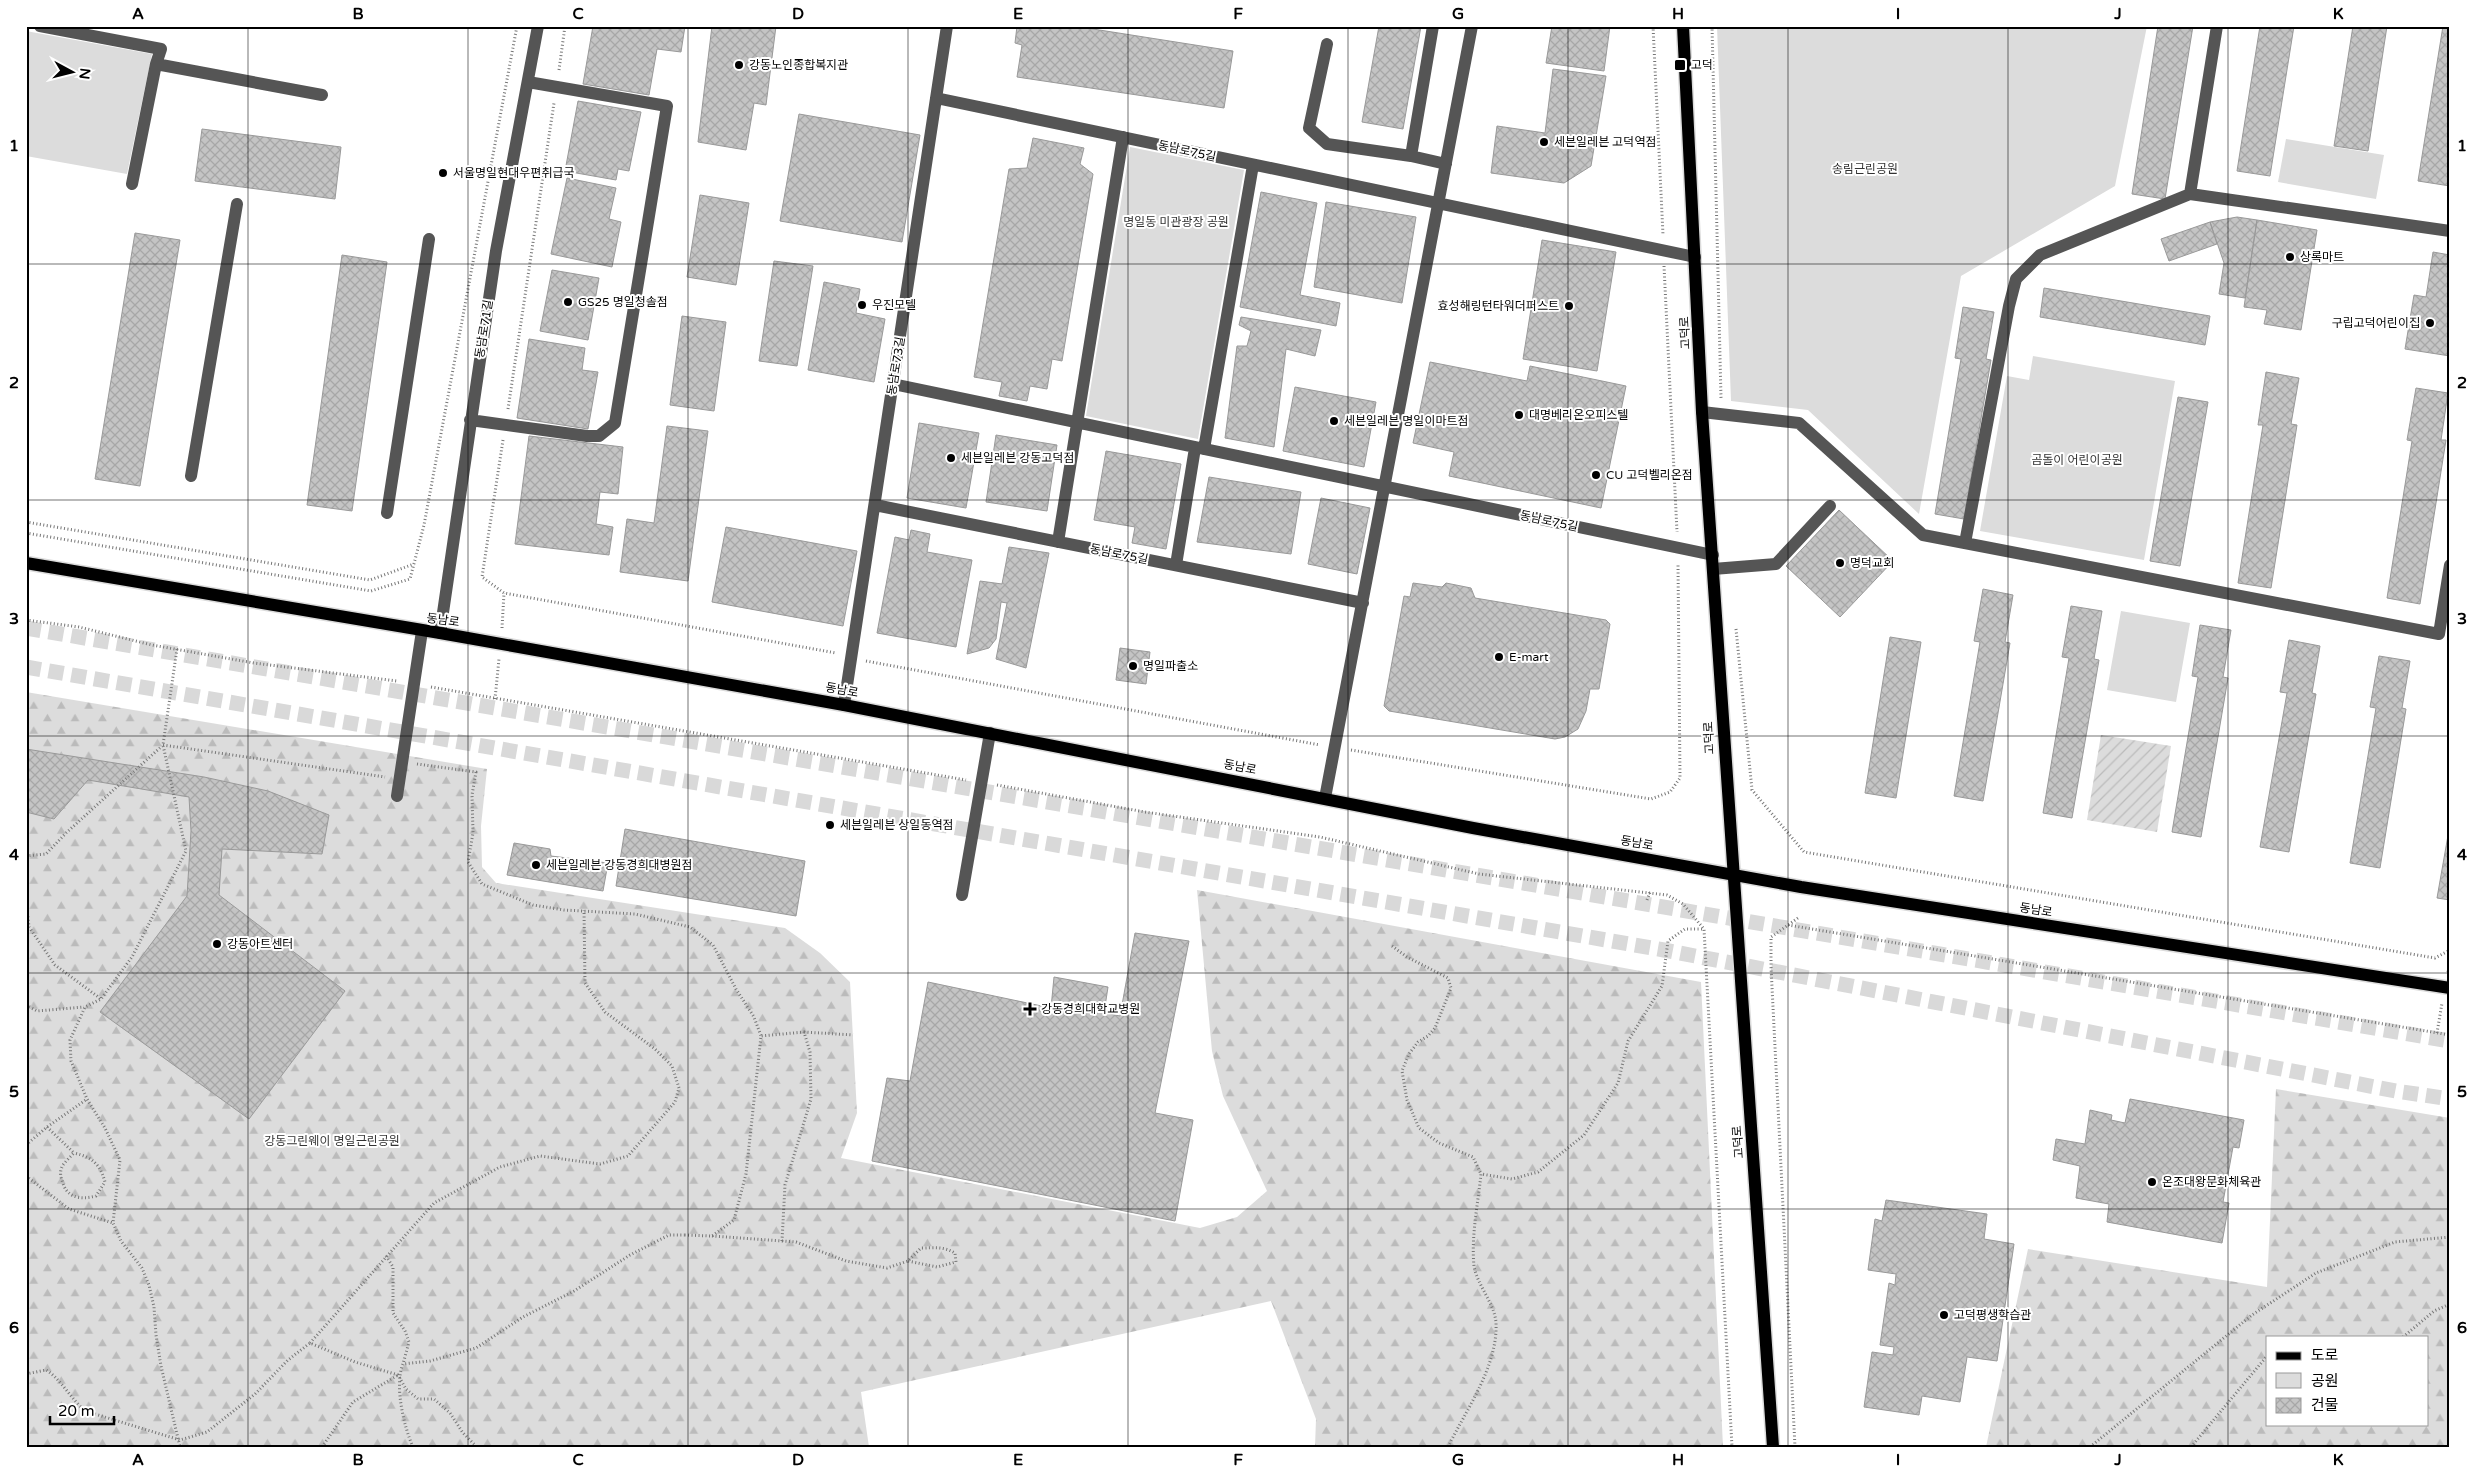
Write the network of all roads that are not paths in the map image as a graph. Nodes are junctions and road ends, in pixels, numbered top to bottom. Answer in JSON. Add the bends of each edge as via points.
{"nodes":[{"id":1,"x":40,"y":26,"type":"edge"},
{"id":2,"x":538,"y":26,"type":"edge"},
{"id":3,"x":947,"y":26,"type":"edge"},
{"id":4,"x":1433,"y":26,"type":"edge"},
{"id":5,"x":1472,"y":26,"type":"edge"},
{"id":6,"x":1683,"y":26,"type":"edge"},
{"id":7,"x":2217,"y":26,"type":"edge"},
{"id":8,"x":1327,"y":44,"type":"dead end"},
{"id":9,"x":156,"y":64,"type":"junction"},
{"id":10,"x":528,"y":82,"type":"junction"},
{"id":11,"x":322,"y":95,"type":"dead end"},
{"id":12,"x":936,"y":98,"type":"junction"},
{"id":13,"x":1123,"y":137,"type":"junction"},
{"id":14,"x":1410,"y":156,"type":"junction"},
{"id":15,"x":1446,"y":164,"type":"junction"},
{"id":16,"x":1253,"y":165,"type":"junction"},
{"id":17,"x":132,"y":184,"type":"dead end"},
{"id":18,"x":2190,"y":194,"type":"junction"},
{"id":19,"x":237,"y":204,"type":"dead end"},
{"id":20,"x":1438,"y":204,"type":"junction"},
{"id":21,"x":2450,"y":231,"type":"edge"},
{"id":22,"x":429,"y":239,"type":"dead end"},
{"id":23,"x":1695,"y":257,"type":"junction"},
{"id":24,"x":893,"y":384,"type":"junction"},
{"id":25,"x":1702,"y":412,"type":"junction"},
{"id":26,"x":470,"y":420,"type":"junction"},
{"id":27,"x":1077,"y":423,"type":"junction"},
{"id":28,"x":1200,"y":449,"type":"junction"},
{"id":29,"x":191,"y":476,"type":"dead end"},
{"id":30,"x":1385,"y":487,"type":"junction"},
{"id":31,"x":875,"y":505,"type":"junction"},
{"id":32,"x":1830,"y":506,"type":"dead end"},
{"id":33,"x":387,"y":513,"type":"dead end"},
{"id":34,"x":1058,"y":542,"type":"junction"},
{"id":35,"x":1965,"y":544,"type":"junction"},
{"id":36,"x":1713,"y":554,"type":"junction"},
{"id":37,"x":26,"y":563,"type":"edge"},
{"id":38,"x":1176,"y":565,"type":"junction"},
{"id":39,"x":2450,"y":565,"type":"edge"},
{"id":40,"x":1713,"y":569,"type":"junction"},
{"id":41,"x":1363,"y":602,"type":"junction"},
{"id":42,"x":422,"y":631,"type":"junction"},
{"id":43,"x":440,"y":633,"type":"junction"},
{"id":44,"x":844,"y":705,"type":"junction"},
{"id":45,"x":990,"y":733,"type":"junction"},
{"id":46,"x":397,"y":796,"type":"dead end"},
{"id":47,"x":1325,"y":798,"type":"junction"},
{"id":48,"x":1734,"y":874,"type":"junction"},
{"id":49,"x":962,"y":895,"type":"dead end"},
{"id":50,"x":2450,"y":988,"type":"edge"},
{"id":51,"x":1772,"y":1447,"type":"edge"}],
"edges":[{"from":1,"to":9,"type":"street","via":[[161,49]]},
{"from":2,"to":10,"type":"street","name":"동남로71길"},
{"from":3,"to":12,"type":"street","name":"동남로73길"},
{"from":4,"to":14,"type":"street"},
{"from":5,"to":15,"type":"street"},
{"from":6,"to":23,"type":"main road","name":"고덕로"},
{"from":7,"to":18,"type":"street"},
{"from":8,"to":14,"type":"street","via":[[1309,128],[1327,144]]},
{"from":9,"to":11,"type":"street"},
{"from":9,"to":17,"type":"street"},
{"from":10,"to":26,"type":"street","name":"동남로71길","via":[[496,251]]},
{"from":10,"to":26,"type":"street","via":[[667,106],[614,423],[599,436]]},
{"from":12,"to":13,"type":"street","name":"동남로75길"},
{"from":12,"to":24,"type":"street","name":"동남로73길"},
{"from":13,"to":16,"type":"street","name":"동남로75길"},
{"from":13,"to":27,"type":"street"},
{"from":14,"to":15,"type":"street"},
{"from":15,"to":20,"type":"street"},
{"from":16,"to":20,"type":"street","name":"동남로75길"},
{"from":16,"to":28,"type":"street"},
{"from":18,"to":21,"type":"street"},
{"from":18,"to":35,"type":"street","via":[[2040,255],[2016,280],[2008,306]]},
{"from":19,"to":29,"type":"street"},
{"from":20,"to":23,"type":"street","name":"동남로75길"},
{"from":20,"to":30,"type":"street"},
{"from":22,"to":33,"type":"street"},
{"from":23,"to":25,"type":"main road","name":"고덕로"},
{"from":24,"to":27,"type":"street","name":"동남로75길"},
{"from":24,"to":31,"type":"street","name":"동남로73길"},
{"from":25,"to":35,"type":"street","via":[[1799,423],[1923,535]]},
{"from":25,"to":36,"type":"main road","name":"고덕로"},
{"from":26,"to":43,"type":"street","name":"동남로71길"},
{"from":27,"to":28,"type":"street","name":"동남로75길"},
{"from":27,"to":34,"type":"street"},
{"from":28,"to":30,"type":"street","name":"동남로75길"},
{"from":28,"to":38,"type":"street"},
{"from":30,"to":36,"type":"street","name":"동남로75길"},
{"from":30,"to":41,"type":"street"},
{"from":31,"to":34,"type":"street","name":"동남로75길"},
{"from":31,"to":44,"type":"street","name":"동남로73길"},
{"from":32,"to":40,"type":"street","via":[[1776,564]]},
{"from":34,"to":38,"type":"street","name":"동남로75길"},
{"from":35,"to":39,"type":"street","via":[[2439,634]]},
{"from":36,"to":40,"type":"main road","name":"고덕로"},
{"from":37,"to":42,"type":"main road","name":"동남로"},
{"from":38,"to":41,"type":"street","name":"동남로75길"},
{"from":40,"to":48,"type":"main road","name":"고덕로"},
{"from":41,"to":47,"type":"street"},
{"from":42,"to":43,"type":"main road","name":"동남로"},
{"from":42,"to":46,"type":"street"},
{"from":43,"to":44,"type":"main road","name":"동남로"},
{"from":44,"to":45,"type":"main road","name":"동남로"},
{"from":45,"to":47,"type":"main road","name":"동남로"},
{"from":45,"to":49,"type":"street"},
{"from":47,"to":48,"type":"main road","name":"동남로"},
{"from":48,"to":50,"type":"main road","name":"동남로"},
{"from":48,"to":51,"type":"main road","name":"고덕로"}]}
